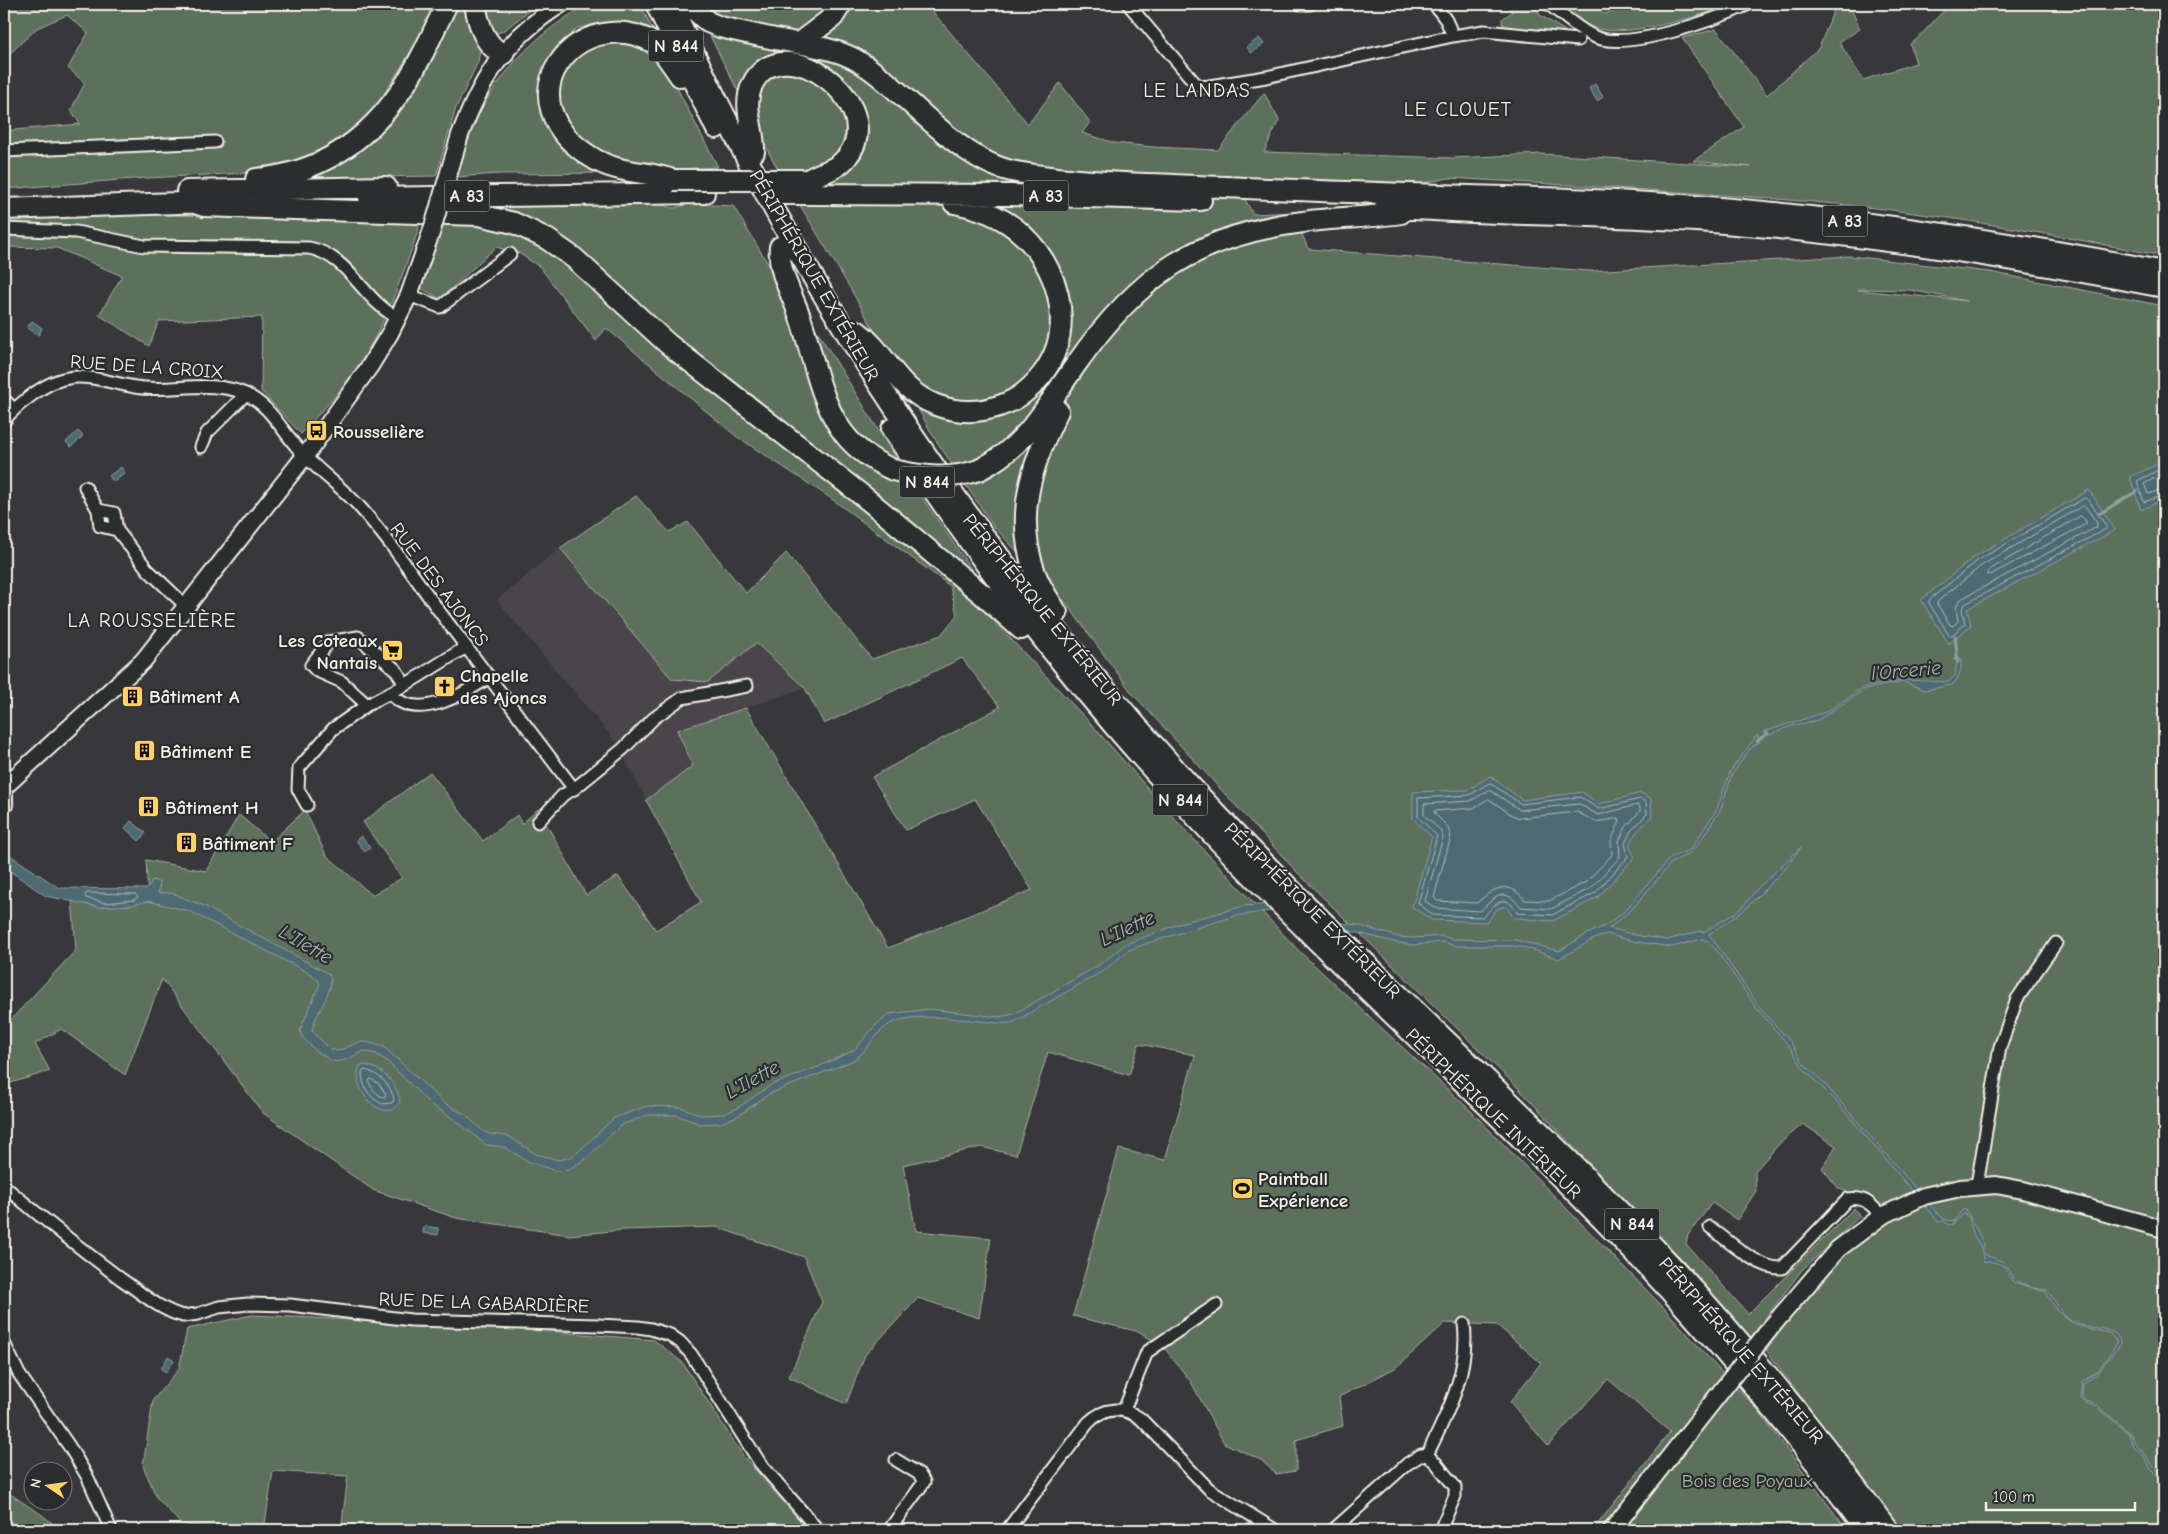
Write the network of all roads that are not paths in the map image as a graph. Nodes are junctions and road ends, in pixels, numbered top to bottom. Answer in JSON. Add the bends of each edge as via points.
{"nodes":[{"id":1,"x":447,"y":4,"type":"edge"},
{"id":2,"x":475,"y":4,"type":"edge"},
{"id":3,"x":561,"y":4,"type":"edge"},
{"id":4,"x":656,"y":4,"type":"edge"},
{"id":5,"x":671,"y":4,"type":"edge"},
{"id":6,"x":682,"y":4,"type":"edge"},
{"id":7,"x":688,"y":4,"type":"edge"},
{"id":8,"x":841,"y":4,"type":"edge"},
{"id":9,"x":1128,"y":4,"type":"edge"},
{"id":10,"x":1300,"y":4,"type":"edge"},
{"id":11,"x":1310,"y":4,"type":"edge"},
{"id":12,"x":1434,"y":4,"type":"edge"},
{"id":13,"x":1548,"y":4,"type":"edge"},
{"id":14,"x":1563,"y":4,"type":"edge"},
{"id":15,"x":1749,"y":4,"type":"edge"},
{"id":16,"x":1574,"y":23,"type":"junction"},
{"id":17,"x":1453,"y":36,"type":"junction"},
{"id":18,"x":1578,"y":40,"type":"dead end"},
{"id":19,"x":799,"y":44,"type":"junction"},
{"id":20,"x":503,"y":54,"type":"junction"},
{"id":21,"x":695,"y":88,"type":"junction"},
{"id":22,"x":215,"y":142,"type":"dead end"},
{"id":23,"x":4,"y":151,"type":"edge"},
{"id":24,"x":754,"y":152,"type":"junction"},
{"id":25,"x":673,"y":180,"type":"junction"},
{"id":26,"x":494,"y":185,"type":"junction"},
{"id":27,"x":807,"y":185,"type":"junction"},
{"id":28,"x":702,"y":190,"type":"junction"},
{"id":29,"x":908,"y":190,"type":"junction"},
{"id":30,"x":1189,"y":192,"type":"junction"},
{"id":31,"x":1224,"y":194,"type":"junction"},
{"id":32,"x":231,"y":195,"type":"junction"},
{"id":33,"x":197,"y":196,"type":"junction"},
{"id":34,"x":4,"y":199,"type":"edge"},
{"id":35,"x":4,"y":209,"type":"edge"},
{"id":36,"x":1425,"y":210,"type":"junction"},
{"id":37,"x":4,"y":229,"type":"edge"},
{"id":38,"x":780,"y":247,"type":"junction"},
{"id":39,"x":510,"y":254,"type":"dead end"},
{"id":40,"x":2164,"y":272,"type":"edge"},
{"id":41,"x":2164,"y":287,"type":"edge"},
{"id":42,"x":409,"y":295,"type":"junction"},
{"id":43,"x":398,"y":318,"type":"junction"},
{"id":44,"x":1107,"y":324,"type":"junction"},
{"id":45,"x":856,"y":331,"type":"junction"},
{"id":46,"x":246,"y":394,"type":"junction"},
{"id":47,"x":4,"y":399,"type":"edge"},
{"id":48,"x":13,"y":409,"type":"junction"},
{"id":49,"x":4,"y":421,"type":"edge"},
{"id":50,"x":910,"y":432,"type":"junction"},
{"id":51,"x":201,"y":447,"type":"dead end"},
{"id":52,"x":305,"y":456,"type":"junction"},
{"id":53,"x":85,"y":487,"type":"dead end"},
{"id":54,"x":186,"y":606,"type":"junction"},
{"id":55,"x":466,"y":647,"type":"junction"},
{"id":56,"x":1084,"y":664,"type":"junction"},
{"id":57,"x":488,"y":678,"type":"junction"},
{"id":58,"x":405,"y":685,"type":"junction"},
{"id":59,"x":747,"y":686,"type":"dead end"},
{"id":60,"x":390,"y":693,"type":"junction"},
{"id":61,"x":1095,"y":703,"type":"junction"},
{"id":62,"x":367,"y":705,"type":"junction"},
{"id":63,"x":4,"y":787,"type":"edge"},
{"id":64,"x":574,"y":789,"type":"junction"},
{"id":65,"x":4,"y":794,"type":"edge"},
{"id":66,"x":307,"y":805,"type":"dead end"},
{"id":67,"x":4,"y":806,"type":"edge"},
{"id":68,"x":538,"y":822,"type":"dead end"},
{"id":69,"x":1276,"y":888,"type":"junction"},
{"id":70,"x":2056,"y":943,"type":"dead end"},
{"id":71,"x":1977,"y":1185,"type":"junction"},
{"id":72,"x":4,"y":1186,"type":"edge"},
{"id":73,"x":1882,"y":1216,"type":"junction"},
{"id":74,"x":1710,"y":1227,"type":"dead end"},
{"id":75,"x":2164,"y":1229,"type":"edge"},
{"id":76,"x":1216,"y":1306,"type":"dead end"},
{"id":77,"x":1464,"y":1324,"type":"dead end"},
{"id":78,"x":4,"y":1343,"type":"edge"},
{"id":79,"x":1124,"y":1410,"type":"junction"},
{"id":80,"x":1427,"y":1455,"type":"junction"},
{"id":81,"x":896,"y":1460,"type":"dead end"},
{"id":82,"x":111,"y":1530,"type":"edge"},
{"id":83,"x":818,"y":1530,"type":"edge"},
{"id":84,"x":889,"y":1530,"type":"edge"},
{"id":85,"x":1007,"y":1530,"type":"edge"},
{"id":86,"x":1275,"y":1530,"type":"edge"},
{"id":87,"x":1333,"y":1530,"type":"edge"},
{"id":88,"x":1440,"y":1530,"type":"edge"},
{"id":89,"x":1612,"y":1530,"type":"edge"},
{"id":90,"x":1866,"y":1530,"type":"edge"},
{"id":91,"x":1888,"y":1530,"type":"edge"}],
"edges":[{"from":1,"to":33,"type":"highway","via":[[402,90],[364,136],[305,170],[269,178],[211,182]]},
{"from":2,"to":20,"type":"highway","via":[[485,36],[494,50]]},
{"from":3,"to":20,"type":"street","via":[[534,22]]},
{"from":4,"to":21,"type":"highway","name":"PÉRIPHÉRIQUE INTÉRIEUR","number":"N 844"},
{"from":5,"to":50,"type":"highway","name":"PÉRIPHÉRIQUE EXTÉRIEUR","number":"N 844","via":[[770,203],[847,335]]},
{"from":6,"to":24,"type":"highway"},
{"from":7,"to":19,"type":"highway","via":[[708,22],[720,27]]},
{"from":8,"to":19,"type":"highway","via":[[833,17]]},
{"from":9,"to":17,"type":"street","via":[[1195,83],[1203,87],[1266,77]]},
{"from":10,"to":11,"type":"street"},
{"from":12,"to":17,"type":"street"},
{"from":13,"to":16,"type":"street"},
{"from":14,"to":16,"type":"street"},
{"from":15,"to":16,"type":"street","via":[[1717,18],[1638,38],[1592,36]]},
{"from":17,"to":18,"type":"street","via":[[1484,31]]},
{"from":19,"to":30,"type":"highway","via":[[835,51],[859,62],[960,144],[997,166],[1013,171]]},
{"from":20,"to":42,"type":"street","bridge":true,"via":[[473,101]]},
{"from":21,"to":25,"type":"highway","via":[[682,80],[654,44],[632,32],[613,28],[596,30],[573,41],[559,57],[550,79],[548,95],[554,117],[566,135],[584,151],[617,169]]},
{"from":21,"to":38,"type":"highway","name":"PÉRIPHÉRIQUE INTÉRIEUR","number":"N 844"},
{"from":22,"to":23,"type":"street"},
{"from":24,"to":27,"type":"highway","via":[[749,100],[758,76],[774,65],[786,62],[815,70],[843,94],[854,114],[857,132],[851,151],[841,163]]},
{"from":24,"to":45,"type":"highway"},
{"from":25,"to":26,"type":"highway"},
{"from":25,"to":27,"type":"highway","bridge":true},
{"from":26,"to":28,"type":"highway","number":"A 83"},
{"from":26,"to":32,"type":"highway","number":"A 83"},
{"from":27,"to":28,"type":"highway","number":"A 83","bridge":true},
{"from":27,"to":29,"type":"highway","number":"A 83"},
{"from":28,"to":32,"type":"highway","number":"A 83"},
{"from":29,"to":30,"type":"highway","number":"A 83"},
{"from":29,"to":45,"type":"highway","via":[[912,199],[985,211],[1006,222],[1025,238],[1042,258],[1057,290],[1061,327],[1056,350],[1040,377],[1019,396],[984,410],[960,411],[936,405],[910,391],[866,338]]},
{"from":30,"to":31,"type":"highway"},
{"from":31,"to":36,"type":"highway","number":"A 83"},
{"from":31,"to":40,"type":"highway","number":"A 83","via":[[1300,192],[1567,199],[1741,210],[1980,239]]},
{"from":32,"to":33,"type":"highway"},
{"from":33,"to":34,"type":"highway"},
{"from":33,"to":35,"type":"highway"},
{"from":33,"to":61,"type":"highway","via":[[204,206],[473,214],[514,224],[547,239],[574,258],[668,344],[787,435],[984,595],[1026,633],[1077,696]]},
{"from":36,"to":41,"type":"highway","number":"A 83","via":[[1622,216],[1786,229],[1976,254]]},
{"from":36,"to":44,"type":"highway","via":[[1303,222],[1256,229],[1219,240],[1155,276]]},
{"from":37,"to":43,"type":"street","via":[[76,232],[144,246],[319,250],[330,254],[377,302]]},
{"from":38,"to":44,"type":"highway","bridge":true,"via":[[781,268],[801,319],[825,399],[840,428],[869,458],[893,470],[922,477],[954,476],[979,470],[1009,452],[1036,424]]},
{"from":38,"to":61,"type":"highway","name":"PÉRIPHÉRIQUE INTÉRIEUR","number":"N 844","via":[[841,351],[942,505],[1004,590]]},
{"from":39,"to":42,"type":"street","via":[[440,307]]},
{"from":42,"to":43,"type":"street"},
{"from":43,"to":52,"type":"street","via":[[370,366]]},
{"from":44,"to":56,"type":"highway","via":[[1101,342],[1058,411],[1040,448],[1025,507],[1026,540],[1035,574],[1058,615],[1080,643]]},
{"from":45,"to":50,"type":"highway","via":[[914,423]]},
{"from":46,"to":48,"type":"street","name":"RUE DE LA CROIX","via":[[215,388],[138,387],[73,376],[45,386]]},
{"from":46,"to":51,"type":"street","via":[[207,433]]},
{"from":46,"to":52,"type":"street","name":"RUE DE LA CROIX","via":[[262,404]]},
{"from":47,"to":48,"type":"street"},
{"from":48,"to":49,"type":"street","name":"RUE DE LA CROIX"},
{"from":50,"to":56,"type":"highway","name":"PÉRIPHÉRIQUE EXTÉRIEUR","number":"N 844","via":[[1012,573]]},
{"from":52,"to":54,"type":"street"},
{"from":52,"to":55,"type":"street","name":"RUE DES AJONCS","via":[[357,504]]},
{"from":53,"to":54,"type":"street","via":[[98,510],[114,513],[117,530],[148,570]]},
{"from":54,"to":63,"type":"street","via":[[143,661]]},
{"from":55,"to":57,"type":"street","name":"RUE DES AJONCS"},
{"from":55,"to":58,"type":"street"},
{"from":56,"to":69,"type":"highway","name":"PÉRIPHÉRIQUE EXTÉRIEUR","number":"N 844"},
{"from":57,"to":60,"type":"street","via":[[471,689],[426,706],[410,706]]},
{"from":57,"to":64,"type":"street","name":"RUE DES AJONCS"},
{"from":58,"to":60,"type":"street"},
{"from":58,"to":62,"type":"street","via":[[396,670],[358,637],[329,642],[311,665],[342,682]]},
{"from":59,"to":64,"type":"street","via":[[682,698],[654,718],[623,749]]},
{"from":60,"to":62,"type":"street"},
{"from":61,"to":69,"type":"highway","name":"PÉRIPHÉRIQUE INTÉRIEUR","number":"N 844","via":[[1156,774]]},
{"from":62,"to":66,"type":"street","via":[[333,729],[299,768],[298,789]]},
{"from":64,"to":68,"type":"street","via":[[562,796]]},
{"from":65,"to":67,"type":"street"},
{"from":69,"to":90,"type":"highway","name":"PÉRIPHÉRIQUE INTÉRIEUR","number":"N 844","via":[[1323,946],[1560,1176],[1680,1302],[1784,1424]]},
{"from":69,"to":91,"type":"highway","name":"PÉRIPHÉRIQUE EXTÉRIEUR","number":"N 844","via":[[1346,944],[1560,1151],[1670,1264],[1818,1436]]},
{"from":70,"to":71,"type":"street","via":[[2017,999],[2000,1047]]},
{"from":71,"to":73,"type":"street","via":[[1921,1197]]},
{"from":71,"to":75,"type":"street","via":[[2023,1190]]},
{"from":72,"to":83,"type":"street","name":"RUE DE LA GABARDIÈRE","via":[[75,1245],[145,1296],[183,1316],[231,1306],[290,1306],[411,1320],[598,1325],[662,1332],[680,1342],[691,1354],[760,1463]]},
{"from":73,"to":74,"type":"street","via":[[1868,1201],[1848,1198],[1782,1268],[1774,1269],[1754,1259]]},
{"from":73,"to":89,"type":"street","bridge":true,"via":[[1838,1249],[1772,1326]]},
{"from":76,"to":79,"type":"street","via":[[1147,1352]]},
{"from":77,"to":80,"type":"street","via":[[1466,1351],[1460,1379]]},
{"from":78,"to":82,"type":"street","via":[[19,1374],[88,1478]]},
{"from":79,"to":85,"type":"street","via":[[1110,1410],[1083,1428]]},
{"from":79,"to":86,"type":"street","via":[[1144,1422],[1209,1489]]},
{"from":80,"to":87,"type":"street","via":[[1421,1455],[1408,1464]]},
{"from":80,"to":88,"type":"street","via":[[1455,1487],[1455,1496]]},
{"from":81,"to":84,"type":"street","via":[[919,1474],[924,1482]]}]}
